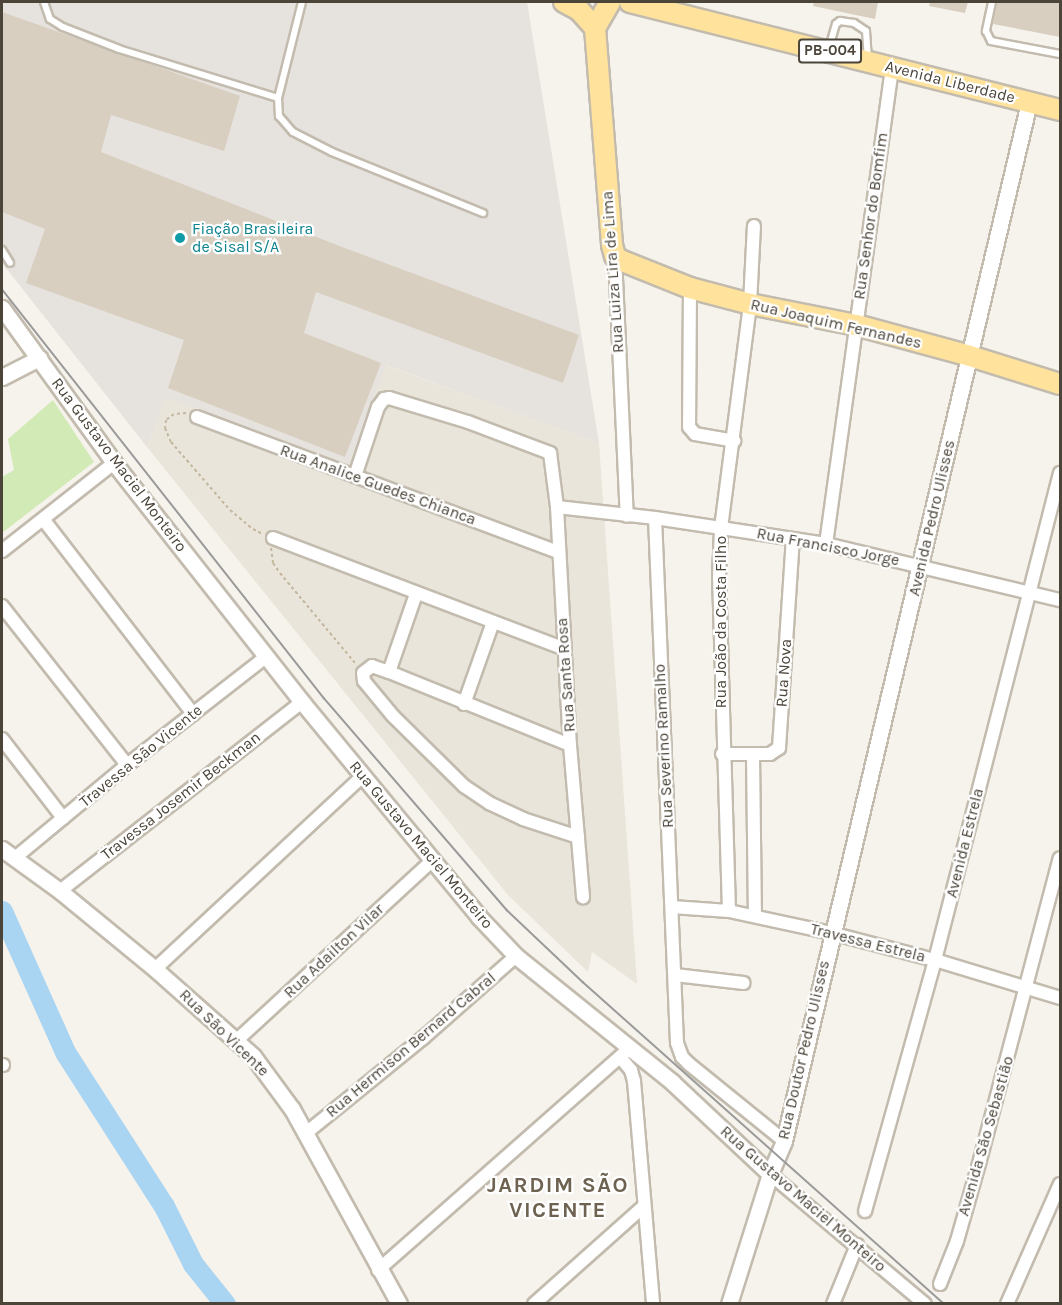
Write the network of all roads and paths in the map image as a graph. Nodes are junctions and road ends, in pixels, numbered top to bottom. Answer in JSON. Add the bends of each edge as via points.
{"nodes":[{"id":1,"x":44,"y":2,"type":"edge"},
{"id":2,"x":302,"y":2,"type":"edge"},
{"id":3,"x":564,"y":2,"type":"edge"},
{"id":4,"x":610,"y":2,"type":"edge"},
{"id":5,"x":630,"y":2,"type":"edge"},
{"id":6,"x":992,"y":2,"type":"edge"},
{"id":7,"x":596,"y":28,"type":"junction"},
{"id":8,"x":829,"y":51,"type":"junction"},
{"id":9,"x":1060,"y":54,"type":"edge"},
{"id":10,"x":868,"y":61,"type":"junction"},
{"id":11,"x":892,"y":67,"type":"junction"},
{"id":12,"x":278,"y":98,"type":"junction"},
{"id":13,"x":1029,"y":102,"type":"junction"},
{"id":14,"x":1060,"y":110,"type":"edge"},
{"id":15,"x":483,"y":213,"type":"dead end"},
{"id":16,"x":754,"y":226,"type":"dead end"},
{"id":17,"x":2,"y":250,"type":"edge"},
{"id":18,"x":615,"y":256,"type":"junction"},
{"id":19,"x":10,"y":263,"type":"dead end"},
{"id":20,"x":690,"y":288,"type":"junction"},
{"id":21,"x":750,"y":304,"type":"junction"},
{"id":22,"x":2,"y":308,"type":"edge"},
{"id":23,"x":856,"y":325,"type":"junction"},
{"id":24,"x":970,"y":356,"type":"junction"},
{"id":25,"x":39,"y":358,"type":"junction"},
{"id":26,"x":2,"y":377,"type":"edge"},
{"id":27,"x":1060,"y":384,"type":"edge"},
{"id":28,"x":197,"y":417,"type":"joint"},
{"id":29,"x":734,"y":441,"type":"junction"},
{"id":30,"x":114,"y":463,"type":"junction"},
{"id":31,"x":1060,"y":473,"type":"edge"},
{"id":32,"x":355,"y":476,"type":"junction"},
{"id":33,"x":556,"y":507,"type":"junction"},
{"id":34,"x":627,"y":516,"type":"junction"},
{"id":35,"x":655,"y":518,"type":"junction"},
{"id":36,"x":43,"y":519,"type":"junction"},
{"id":37,"x":722,"y":528,"type":"junction"},
{"id":38,"x":273,"y":538,"type":"junction"},
{"id":39,"x":793,"y":539,"type":"junction"},
{"id":40,"x":826,"y":544,"type":"junction"},
{"id":41,"x":2,"y":551,"type":"edge"},
{"id":42,"x":558,"y":552,"type":"junction"},
{"id":43,"x":921,"y":565,"type":"junction"},
{"id":44,"x":1029,"y":591,"type":"junction"},
{"id":45,"x":416,"y":594,"type":"junction"},
{"id":46,"x":1060,"y":600,"type":"edge"},
{"id":47,"x":2,"y":606,"type":"edge"},
{"id":48,"x":493,"y":622,"type":"junction"},
{"id":49,"x":565,"y":649,"type":"junction"},
{"id":50,"x":267,"y":656,"type":"junction"},
{"id":51,"x":389,"y":672,"type":"junction"},
{"id":52,"x":363,"y":673,"type":"junction"},
{"id":53,"x":302,"y":702,"type":"junction"},
{"id":54,"x":464,"y":704,"type":"junction"},
{"id":55,"x":193,"y":714,"type":"junction"},
{"id":56,"x":2,"y":739,"type":"edge"},
{"id":57,"x":570,"y":746,"type":"junction"},
{"id":58,"x":722,"y":754,"type":"junction"},
{"id":59,"x":753,"y":755,"type":"junction"},
{"id":60,"x":127,"y":765,"type":"junction"},
{"id":61,"x":363,"y":776,"type":"junction"},
{"id":62,"x":63,"y":818,"type":"junction"},
{"id":63,"x":578,"y":837,"type":"junction"},
{"id":64,"x":2,"y":849,"type":"edge"},
{"id":65,"x":16,"y":857,"type":"junction"},
{"id":66,"x":1060,"y":858,"type":"edge"},
{"id":67,"x":432,"y":861,"type":"junction"},
{"id":68,"x":60,"y":891,"type":"junction"},
{"id":69,"x":583,"y":897,"type":"dead end"},
{"id":70,"x":672,"y":907,"type":"junction"},
{"id":71,"x":729,"y":911,"type":"junction"},
{"id":72,"x":755,"y":916,"type":"junction"},
{"id":73,"x":831,"y":933,"type":"junction"},
{"id":74,"x":516,"y":956,"type":"junction"},
{"id":75,"x":935,"y":960,"type":"junction"},
{"id":76,"x":155,"y":969,"type":"junction"},
{"id":77,"x":675,"y":975,"type":"junction"},
{"id":78,"x":744,"y":983,"type":"dead end"},
{"id":79,"x":1027,"y":987,"type":"junction"},
{"id":80,"x":1060,"y":998,"type":"edge"},
{"id":81,"x":236,"y":1041,"type":"junction"},
{"id":82,"x":625,"y":1052,"type":"junction"},
{"id":83,"x":306,"y":1133,"type":"junction"},
{"id":84,"x":784,"y":1141,"type":"junction"},
{"id":85,"x":770,"y":1174,"type":"junction"},
{"id":86,"x":1060,"y":1184,"type":"edge"},
{"id":87,"x":644,"y":1206,"type":"junction"},
{"id":88,"x":865,"y":1211,"type":"dead end"},
{"id":89,"x":857,"y":1245,"type":"junction"},
{"id":90,"x":378,"y":1270,"type":"junction"},
{"id":91,"x":940,"y":1284,"type":"dead end"},
{"id":92,"x":399,"y":1304,"type":"edge"},
{"id":93,"x":534,"y":1304,"type":"edge"},
{"id":94,"x":653,"y":1304,"type":"edge"},
{"id":95,"x":729,"y":1304,"type":"edge"},
{"id":96,"x":833,"y":1304,"type":"edge"},
{"id":97,"x":925,"y":1304,"type":"edge"},
{"id":98,"x":1006,"y":1304,"type":"edge"}],
"edges":[{"from":1,"to":12,"type":"lane","via":[[50,19],[63,27],[119,49]]},
{"from":2,"to":12,"type":"lane"},
{"from":3,"to":7,"type":"main road","via":[[579,10]]},
{"from":4,"to":7,"type":"main road"},
{"from":5,"to":8,"type":"main road","name":"Avenida Liberdade","number":"PB-004"},
{"from":6,"to":9,"type":"lane","via":[[986,31],[991,41]]},
{"from":7,"to":18,"type":"main road","name":"Rua Luiza Lira de Lima"},
{"from":8,"to":10,"type":"main road","name":"Avenida Liberdade","number":"PB-004"},
{"from":8,"to":10,"type":"lane","via":[[836,24],[854,23],[866,31]]},
{"from":10,"to":11,"type":"main road","name":"Avenida Liberdade","number":"PB-004"},
{"from":11,"to":13,"type":"main road","name":"Avenida Liberdade","number":"PB-004"},
{"from":11,"to":23,"type":"street","name":"Rua Senhor do Bomfim"},
{"from":12,"to":15,"type":"lane","via":[[279,116],[293,132],[332,152]]},
{"from":13,"to":14,"type":"main road","name":"Avenida Liberdade","number":"PB-004"},
{"from":13,"to":24,"type":"street","name":"Avenida Pedro Ulisses"},
{"from":16,"to":21,"type":"street","name":"Rua João da Costa Filho"},
{"from":17,"to":19,"type":"lane"},
{"from":18,"to":20,"type":"main road","name":"Rua Joaquim Fernandes","via":[[626,264]]},
{"from":18,"to":34,"type":"street","name":"Rua Luiza Lira de Lima"},
{"from":20,"to":21,"type":"main road","name":"Rua Joaquim Fernandes"},
{"from":20,"to":29,"type":"street","via":[[689,427],[695,434]]},
{"from":21,"to":23,"type":"main road","name":"Rua Joaquim Fernandes"},
{"from":21,"to":29,"type":"street","name":"Rua João da Costa Filho"},
{"from":22,"to":25,"type":"street","name":"Rua Gustavo Maciel Monteiro"},
{"from":23,"to":24,"type":"main road","name":"Rua Joaquim Fernandes"},
{"from":23,"to":40,"type":"street","name":"Rua Senhor do Bomfim"},
{"from":24,"to":27,"type":"main road","name":"Rua Joaquim Fernandes"},
{"from":24,"to":43,"type":"street","name":"Avenida Pedro Ulisses"},
{"from":25,"to":26,"type":"street"},
{"from":25,"to":30,"type":"street","name":"Rua Gustavo Maciel Monteiro"},
{"from":28,"to":32,"type":"street","name":"Rua Analice Guedes Chianca"},
{"from":28,"to":38,"type":"path","via":[[181,411],[166,420],[171,442],[230,510],[253,529]]},
{"from":29,"to":37,"type":"street","name":"Rua João da Costa Filho"},
{"from":30,"to":36,"type":"street"},
{"from":30,"to":50,"type":"street","name":"Rua Gustavo Maciel Monteiro"},
{"from":31,"to":44,"type":"street","name":"Avenida Estrela"},
{"from":32,"to":33,"type":"street","name":"Rua Santa Rosa","via":[[378,407],[389,398],[550,453]]},
{"from":32,"to":42,"type":"street","name":"Rua Analice Guedes Chianca"},
{"from":33,"to":34,"type":"street","name":"Rua Francisco Jorge"},
{"from":33,"to":42,"type":"street","name":"Rua Santa Rosa"},
{"from":34,"to":35,"type":"street","name":"Rua Francisco Jorge"},
{"from":35,"to":37,"type":"street","name":"Rua Francisco Jorge"},
{"from":35,"to":70,"type":"street","name":"Rua Severino Ramalho"},
{"from":36,"to":41,"type":"street"},
{"from":36,"to":55,"type":"street"},
{"from":37,"to":39,"type":"street","name":"Rua Francisco Jorge"},
{"from":37,"to":58,"type":"street","name":"Rua João da Costa Filho"},
{"from":38,"to":45,"type":"street"},
{"from":38,"to":52,"type":"path","via":[[273,563]]},
{"from":39,"to":40,"type":"street","name":"Rua Francisco Jorge"},
{"from":39,"to":59,"type":"street","name":"Rua Nova","via":[[779,748],[771,754]]},
{"from":40,"to":43,"type":"street","name":"Rua Francisco Jorge"},
{"from":42,"to":49,"type":"street","name":"Rua Santa Rosa"},
{"from":43,"to":44,"type":"street","name":"Rua Francisco Jorge"},
{"from":43,"to":73,"type":"street","name":"Avenida Pedro Ulisses"},
{"from":44,"to":46,"type":"street","name":"Rua Francisco Jorge"},
{"from":44,"to":75,"type":"street","name":"Avenida Estrela"},
{"from":45,"to":48,"type":"street"},
{"from":45,"to":51,"type":"street"},
{"from":47,"to":60,"type":"street"},
{"from":48,"to":49,"type":"street"},
{"from":48,"to":54,"type":"street"},
{"from":49,"to":57,"type":"street","name":"Rua Santa Rosa"},
{"from":50,"to":53,"type":"street","name":"Rua Gustavo Maciel Monteiro"},
{"from":50,"to":55,"type":"street","name":"Travessa São Vicente"},
{"from":51,"to":52,"type":"street","via":[[372,666]]},
{"from":51,"to":54,"type":"street"},
{"from":52,"to":63,"type":"street","via":[[364,681],[393,716],[464,786],[523,819]]},
{"from":53,"to":61,"type":"street","name":"Rua Gustavo Maciel Monteiro"},
{"from":53,"to":68,"type":"street","name":"Travessa Josemir Beckman"},
{"from":54,"to":57,"type":"street"},
{"from":55,"to":60,"type":"street","name":"Travessa São Vicente"},
{"from":56,"to":62,"type":"street"},
{"from":57,"to":63,"type":"street","name":"Rua Santa Rosa"},
{"from":58,"to":59,"type":"street","name":"Rua Nova"},
{"from":58,"to":71,"type":"street","name":"Rua João da Costa Filho"},
{"from":59,"to":72,"type":"street"},
{"from":60,"to":62,"type":"street","name":"Travessa São Vicente"},
{"from":61,"to":67,"type":"street","name":"Rua Gustavo Maciel Monteiro"},
{"from":61,"to":76,"type":"street"},
{"from":62,"to":65,"type":"street","name":"Travessa São Vicente"},
{"from":63,"to":69,"type":"street","name":"Rua Santa Rosa"},
{"from":64,"to":65,"type":"street","name":"Rua São Vicente"},
{"from":65,"to":68,"type":"street","name":"Rua São Vicente"},
{"from":66,"to":79,"type":"street","name":"Avenida São Sebastião"},
{"from":67,"to":74,"type":"street","name":"Rua Gustavo Maciel Monteiro"},
{"from":67,"to":81,"type":"street","name":"Rua Adailton Vilar"},
{"from":68,"to":76,"type":"street","name":"Rua São Vicente"},
{"from":70,"to":71,"type":"street","name":"Travessa Estrela"},
{"from":70,"to":77,"type":"street","name":"Rua Severino Ramalho"},
{"from":71,"to":72,"type":"street","name":"Travessa Estrela"},
{"from":72,"to":73,"type":"street","name":"Travessa Estrela"},
{"from":73,"to":75,"type":"street","name":"Travessa Estrela"},
{"from":73,"to":84,"type":"street","name":"Rua Doutor Pedro Ulisses"},
{"from":74,"to":82,"type":"street","name":"Rua Gustavo Maciel Monteiro"},
{"from":74,"to":83,"type":"street","name":"Rua Hermison Bernard Cabral"},
{"from":75,"to":79,"type":"street","name":"Travessa Estrela"},
{"from":75,"to":88,"type":"street","name":"Avenida Estrela"},
{"from":76,"to":81,"type":"street","name":"Rua São Vicente"},
{"from":77,"to":78,"type":"street"},
{"from":77,"to":84,"type":"street","name":"Rua Severino Ramalho","via":[[677,1043],[682,1057]]},
{"from":79,"to":80,"type":"street","name":"Travessa Estrela"},
{"from":79,"to":91,"type":"street","name":"Avenida São Sebastião","via":[[957,1242]]},
{"from":81,"to":83,"type":"street","name":"Rua São Vicente","via":[[273,1080]]},
{"from":82,"to":85,"type":"street","name":"Rua Gustavo Maciel Monteiro","via":[[672,1082]]},
{"from":82,"to":87,"type":"street","via":[[634,1081]]},
{"from":82,"to":90,"type":"street"},
{"from":83,"to":90,"type":"street","name":"Rua São Vicente"},
{"from":84,"to":85,"type":"street","name":"Rua Doutor Pedro Ulisses"},
{"from":85,"to":89,"type":"street","name":"Rua Gustavo Maciel Monteiro"},
{"from":85,"to":95,"type":"street","name":"Rua Doutor Pedro Ulisses"},
{"from":86,"to":98,"type":"street"},
{"from":87,"to":93,"type":"street"},
{"from":87,"to":94,"type":"street"},
{"from":89,"to":96,"type":"street"},
{"from":89,"to":97,"type":"street","name":"Rua Gustavo Maciel Monteiro"},
{"from":90,"to":92,"type":"street","name":"Rua São Vicente"}]}
